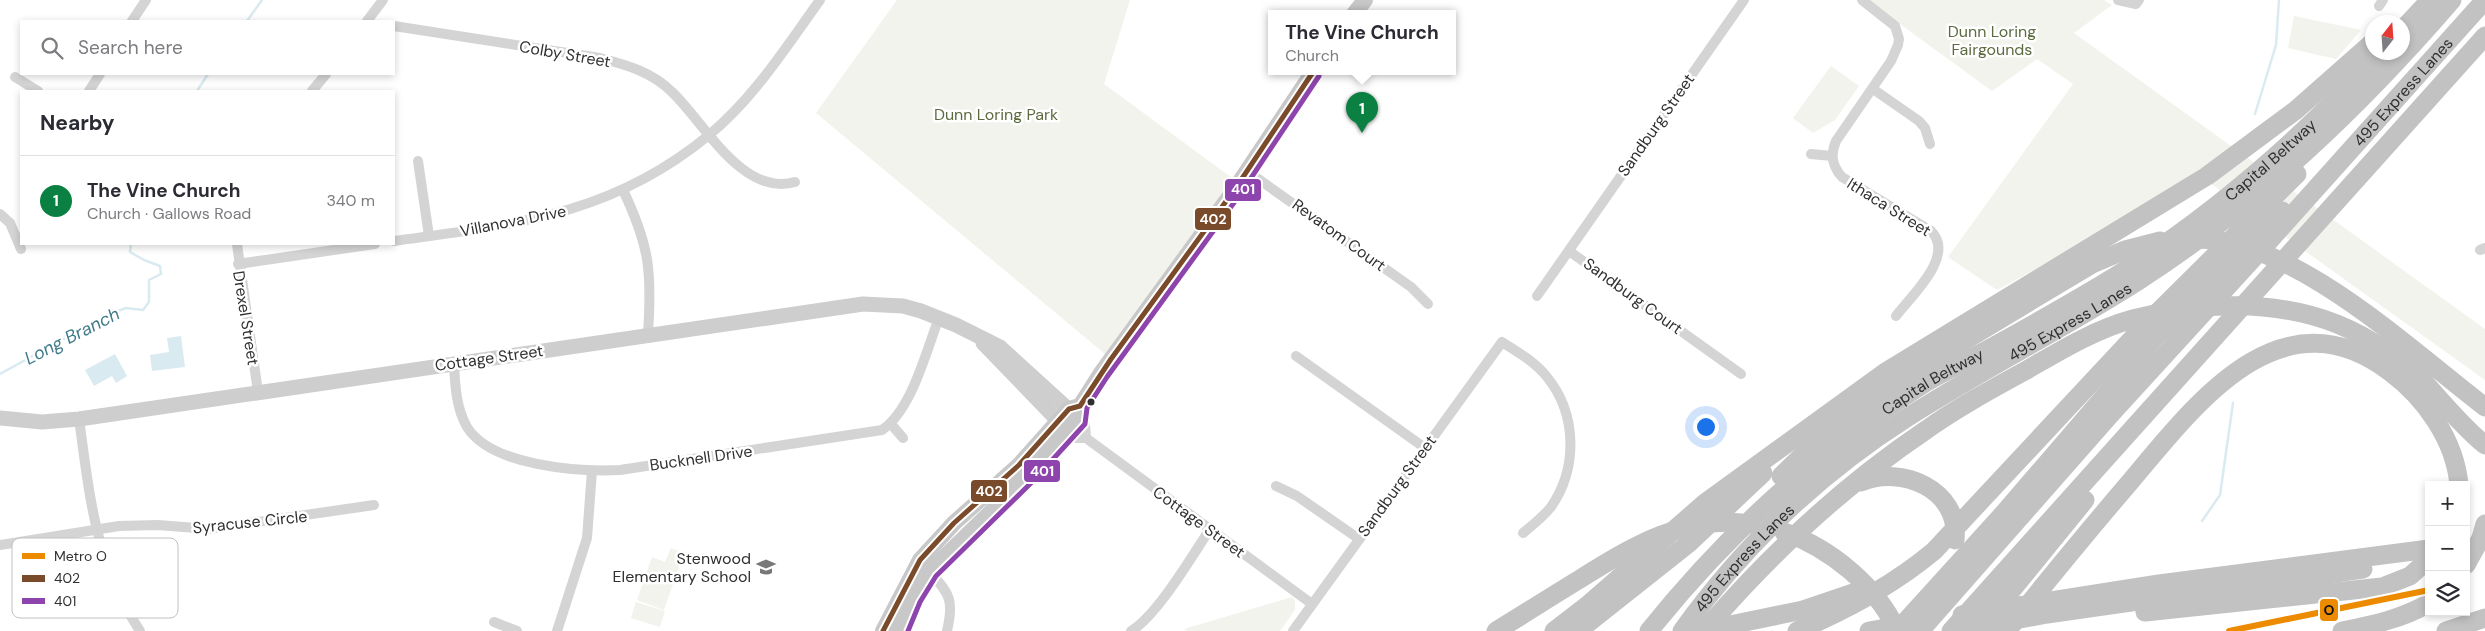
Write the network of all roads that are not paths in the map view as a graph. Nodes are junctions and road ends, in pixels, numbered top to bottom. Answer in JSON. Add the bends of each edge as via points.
{"nodes":[{"id":1,"x":146,"y":0,"type":"edge"},
{"id":2,"x":383,"y":0,"type":"edge"},
{"id":3,"x":820,"y":0,"type":"edge"},
{"id":4,"x":1744,"y":0,"type":"edge"},
{"id":5,"x":1862,"y":0,"type":"edge"},
{"id":6,"x":2118,"y":0,"type":"edge"},
{"id":7,"x":2420,"y":0,"type":"edge"},
{"id":8,"x":2430,"y":0,"type":"edge"},
{"id":9,"x":2452,"y":0,"type":"edge"},
{"id":10,"x":2485,"y":0,"type":"edge"},
{"id":11,"x":2137,"y":2,"type":"edge"},
{"id":12,"x":2404,"y":15,"type":"edge"},
{"id":13,"x":369,"y":18,"type":"edge"},
{"id":14,"x":133,"y":20,"type":"edge"},
{"id":15,"x":2410,"y":21,"type":"edge"},
{"id":16,"x":395,"y":26,"type":"edge"},
{"id":17,"x":2485,"y":36,"type":"edge"},
{"id":18,"x":2365,"y":49,"type":"edge"},
{"id":19,"x":2375,"y":60,"type":"edge"},
{"id":20,"x":99,"y":75,"type":"edge"},
{"id":21,"x":325,"y":75,"type":"edge"},
{"id":22,"x":1311,"y":75,"type":"edge"},
{"id":23,"x":15,"y":77,"type":"dead end"},
{"id":24,"x":1873,"y":89,"type":"junction"},
{"id":25,"x":2373,"y":89,"type":"junction"},
{"id":26,"x":36,"y":90,"type":"edge"},
{"id":27,"x":90,"y":90,"type":"edge"},
{"id":28,"x":313,"y":90,"type":"edge"},
{"id":29,"x":2375,"y":122,"type":"junction"},
{"id":30,"x":710,"y":134,"type":"junction"},
{"id":31,"x":1930,"y":144,"type":"dead end"},
{"id":32,"x":1811,"y":154,"type":"dead end"},
{"id":33,"x":1832,"y":156,"type":"junction"},
{"id":34,"x":418,"y":161,"type":"dead end"},
{"id":35,"x":1247,"y":171,"type":"junction"},
{"id":36,"x":795,"y":182,"type":"dead end"},
{"id":37,"x":623,"y":190,"type":"junction"},
{"id":38,"x":0,"y":214,"type":"edge"},
{"id":39,"x":429,"y":236,"type":"junction"},
{"id":40,"x":395,"y":241,"type":"edge"},
{"id":41,"x":236,"y":245,"type":"edge"},
{"id":42,"x":368,"y":245,"type":"edge"},
{"id":43,"x":21,"y":249,"type":"dead end"},
{"id":44,"x":1569,"y":250,"type":"junction"},
{"id":45,"x":238,"y":264,"type":"junction"},
{"id":46,"x":1537,"y":296,"type":"dead end"},
{"id":47,"x":1428,"y":304,"type":"dead end"},
{"id":48,"x":1896,"y":316,"type":"dead end"},
{"id":49,"x":939,"y":318,"type":"junction"},
{"id":50,"x":648,"y":334,"type":"junction"},
{"id":51,"x":1296,"y":356,"type":"dead end"},
{"id":52,"x":454,"y":363,"type":"junction"},
{"id":53,"x":1741,"y":374,"type":"dead end"},
{"id":54,"x":258,"y":392,"type":"junction"},
{"id":55,"x":1071,"y":417,"type":"junction"},
{"id":56,"x":0,"y":418,"type":"edge"},
{"id":57,"x":79,"y":419,"type":"junction"},
{"id":58,"x":2483,"y":422,"type":"edge"},
{"id":59,"x":891,"y":424,"type":"junction"},
{"id":60,"x":1815,"y":424,"type":"junction"},
{"id":61,"x":903,"y":438,"type":"dead end"},
{"id":62,"x":1086,"y":438,"type":"junction"},
{"id":63,"x":2485,"y":445,"type":"edge"},
{"id":64,"x":2117,"y":447,"type":"junction"},
{"id":65,"x":1425,"y":448,"type":"junction"},
{"id":66,"x":592,"y":471,"type":"junction"},
{"id":67,"x":2458,"y":481,"type":"edge"},
{"id":68,"x":1276,"y":486,"type":"dead end"},
{"id":69,"x":1845,"y":492,"type":"junction"},
{"id":70,"x":374,"y":505,"type":"dead end"},
{"id":71,"x":2485,"y":524,"type":"edge"},
{"id":72,"x":95,"y":529,"type":"junction"},
{"id":73,"x":1210,"y":529,"type":"junction"},
{"id":74,"x":1523,"y":533,"type":"dead end"},
{"id":75,"x":45,"y":538,"type":"edge"},
{"id":76,"x":98,"y":538,"type":"edge"},
{"id":77,"x":1359,"y":539,"type":"junction"},
{"id":78,"x":2485,"y":542,"type":"edge"},
{"id":79,"x":2470,"y":544,"type":"edge"},
{"id":80,"x":2425,"y":549,"type":"edge"},
{"id":81,"x":2485,"y":552,"type":"edge"},
{"id":82,"x":1931,"y":553,"type":"junction"},
{"id":83,"x":2470,"y":554,"type":"edge"},
{"id":84,"x":2470,"y":558,"type":"edge"},
{"id":85,"x":2425,"y":561,"type":"edge"},
{"id":86,"x":1707,"y":562,"type":"junction"},
{"id":87,"x":2425,"y":563,"type":"edge"},
{"id":88,"x":925,"y":566,"type":"junction"},
{"id":89,"x":1937,"y":586,"type":"junction"},
{"id":90,"x":1312,"y":604,"type":"junction"},
{"id":91,"x":2422,"y":606,"type":"edge"},
{"id":92,"x":2046,"y":612,"type":"junction"},
{"id":93,"x":132,"y":618,"type":"edge"},
{"id":94,"x":2485,"y":618,"type":"edge"},
{"id":95,"x":494,"y":622,"type":"dead end"},
{"id":96,"x":1888,"y":630,"type":"edge"},
{"id":97,"x":140,"y":631,"type":"edge"},
{"id":98,"x":518,"y":631,"type":"edge"},
{"id":99,"x":557,"y":631,"type":"edge"},
{"id":100,"x":883,"y":631,"type":"edge"},
{"id":101,"x":900,"y":631,"type":"edge"},
{"id":102,"x":947,"y":631,"type":"edge"},
{"id":103,"x":1131,"y":631,"type":"edge"},
{"id":104,"x":1293,"y":631,"type":"edge"},
{"id":105,"x":1496,"y":631,"type":"edge"},
{"id":106,"x":1554,"y":631,"type":"edge"},
{"id":107,"x":1578,"y":631,"type":"edge"},
{"id":108,"x":1649,"y":631,"type":"edge"},
{"id":109,"x":1682,"y":631,"type":"edge"},
{"id":110,"x":1699,"y":631,"type":"edge"},
{"id":111,"x":1704,"y":631,"type":"edge"},
{"id":112,"x":1797,"y":631,"type":"edge"},
{"id":113,"x":1920,"y":631,"type":"edge"},
{"id":114,"x":1953,"y":631,"type":"edge"},
{"id":115,"x":1978,"y":631,"type":"edge"},
{"id":116,"x":2007,"y":631,"type":"edge"},
{"id":117,"x":2342,"y":631,"type":"edge"},
{"id":118,"x":2446,"y":631,"type":"edge"}],
"edges":[{"from":1,"to":14,"type":"street"},
{"from":2,"to":13,"type":"street"},
{"from":3,"to":30,"type":"street","name":"Villanova Drive","via":[[770,69]]},
{"from":4,"to":44,"type":"street","name":"Sandburg Street"},
{"from":5,"to":24,"type":"street","via":[[1895,26],[1899,39],[1891,61]]},
{"from":6,"to":11,"type":"street"},
{"from":7,"to":12,"type":"highway"},
{"from":8,"to":15,"type":"highway"},
{"from":9,"to":25,"type":"highway","name":"495 Express Lanes"},
{"from":10,"to":29,"type":"highway","name":"495 Express Lanes"},
{"from":16,"to":30,"type":"street","name":"Colby Street","via":[[600,58],[626,65],[648,74],[672,92]]},
{"from":17,"to":64,"type":"highway"},
{"from":18,"to":60,"type":"highway","via":[[2296,110],[2207,176],[1936,339]]},
{"from":19,"to":86,"type":"highway","name":"Capital Beltway","via":[[2284,151],[2200,218],[2134,264],[1895,402],[1794,479]]},
{"from":20,"to":27,"type":"street"},
{"from":21,"to":28,"type":"street"},
{"from":22,"to":35,"type":"main road"},
{"from":23,"to":26,"type":"street"},
{"from":24,"to":31,"type":"street","via":[[1919,121]]},
{"from":24,"to":33,"type":"street","via":[[1836,141]]},
{"from":25,"to":82,"type":"highway","via":[[2274,198],[2144,325]]},
{"from":25,"to":109,"type":"highway","name":"495 Express Lanes","via":[[2306,153],[2238,211],[2182,251],[2136,282],[1906,418],[1852,456],[1755,541]]},
{"from":29,"to":89,"type":"highway","via":[[2230,260],[2158,334]]},
{"from":29,"to":113,"type":"highway","name":"495 Express Lanes"},
{"from":30,"to":36,"type":"street","name":"Colby Street","via":[[735,163],[759,180],[777,185]]},
{"from":30,"to":37,"type":"street","name":"Villanova Drive","via":[[666,166]]},
{"from":32,"to":33,"type":"street"},
{"from":33,"to":48,"type":"street","name":"Ithaca Street","via":[[1833,164],[1842,177],[1931,231],[1939,241],[1936,264]]},
{"from":34,"to":39,"type":"street"},
{"from":35,"to":47,"type":"street","name":"Revatom Court","via":[[1380,264]]},
{"from":35,"to":55,"type":"main road"},
{"from":37,"to":39,"type":"street","name":"Villanova Drive","via":[[548,217]]},
{"from":37,"to":50,"type":"street","via":[[643,237],[650,269]]},
{"from":38,"to":43,"type":"street","via":[[10,222]]},
{"from":39,"to":40,"type":"street","name":"Villanova Drive"},
{"from":41,"to":45,"type":"street","name":"Drexel Street"},
{"from":42,"to":45,"type":"street"},
{"from":44,"to":46,"type":"street","name":"Sandburg Court"},
{"from":44,"to":53,"type":"street","name":"Sandburg Court"},
{"from":45,"to":54,"type":"street","name":"Drexel Street"},
{"from":49,"to":50,"type":"street","name":"Cottage Street","via":[[903,306],[863,304]]},
{"from":49,"to":55,"type":"street","name":"Cottage Street","via":[[1000,347]]},
{"from":49,"to":59,"type":"street","via":[[907,400]]},
{"from":50,"to":52,"type":"street","name":"Cottage Street"},
{"from":51,"to":65,"type":"street"},
{"from":52,"to":54,"type":"street","name":"Cottage Street"},
{"from":52,"to":66,"type":"street","name":"Bucknell Drive","via":[[460,413],[482,442],[508,456]]},
{"from":54,"to":57,"type":"street","name":"Cottage Street"},
{"from":55,"to":62,"type":"street","name":"Cottage Street","via":[[1085,425]]},
{"from":55,"to":62,"type":"street","name":"Cottage Street","via":[[1076,438]]},
{"from":55,"to":88,"type":"main road","via":[[954,523]]},
{"from":56,"to":57,"type":"street","name":"Cottage Street","via":[[42,422]]},
{"from":57,"to":72,"type":"street"},
{"from":58,"to":86,"type":"highway","via":[[2439,372],[2371,318],[2287,263],[2253,249],[2218,240],[2180,239],[2142,245],[2092,264],[1882,390],[1838,422],[1780,478]]},
{"from":59,"to":61,"type":"street"},
{"from":59,"to":66,"type":"street","name":"Bucknell Drive","via":[[873,432]]},
{"from":60,"to":106,"type":"highway","via":[[1705,503]]},
{"from":60,"to":107,"type":"highway","via":[[1709,526]]},
{"from":62,"to":73,"type":"street","name":"Cottage Street"},
{"from":63,"to":69,"type":"highway","via":[[2424,383],[2373,342],[2334,323],[2304,314],[2272,308],[2211,307],[2132,319],[2075,342],[1962,406],[1888,456]]},
{"from":64,"to":114,"type":"highway"},
{"from":64,"to":115,"type":"highway","via":[[2090,493]]},
{"from":65,"to":74,"type":"street","name":"Sandburg Street","via":[[1502,342],[1523,356],[1547,378],[1562,403],[1570,433],[1569,465],[1558,494],[1542,518]]},
{"from":65,"to":77,"type":"street","name":"Sandburg Street"},
{"from":66,"to":99,"type":"street","via":[[586,538]]},
{"from":67,"to":116,"type":"highway","via":[[2455,462],[2443,432],[2414,394],[2387,370],[2363,355],[2334,344],[2303,343],[2278,350],[2235,371],[2191,411]]},
{"from":68,"to":77,"type":"street","via":[[1297,496]]},
{"from":69,"to":89,"type":"highway","via":[[1862,482],[1888,476],[1914,480],[1935,492],[1950,513],[1955,536],[1951,559]]},
{"from":69,"to":111,"type":"highway","via":[[1760,568]]},
{"from":70,"to":72,"type":"street","name":"Syracuse Circle","via":[[209,529],[140,524]]},
{"from":71,"to":84,"type":"highway"},
{"from":72,"to":75,"type":"street","name":"Syracuse Circle"},
{"from":72,"to":76,"type":"street"},
{"from":73,"to":90,"type":"street","name":"Cottage Street"},
{"from":73,"to":103,"type":"street","via":[[1153,610]]},
{"from":77,"to":90,"type":"street","name":"Sandburg Street"},
{"from":78,"to":79,"type":"highway"},
{"from":80,"to":92,"type":"highway","via":[[2259,570]]},
{"from":81,"to":83,"type":"highway"},
{"from":82,"to":110,"type":"highway","via":[[1896,574],[1843,598],[1803,610]]},
{"from":82,"to":112,"type":"highway","via":[[1870,596]]},
{"from":85,"to":92,"type":"highway"},
{"from":86,"to":108,"type":"highway","name":"Capital Beltway"},
{"from":87,"to":92,"type":"highway","via":[[2410,576],[2391,585],[2364,590]]},
{"from":88,"to":100,"type":"main road"},
{"from":88,"to":101,"type":"main road"},
{"from":88,"to":102,"type":"street","via":[[950,600]]},
{"from":89,"to":96,"type":"highway"},
{"from":90,"to":104,"type":"street","name":"Sandburg Street"},
{"from":91,"to":117,"type":"highway","via":[[2378,623]]},
{"from":92,"to":96,"type":"highway"},
{"from":92,"to":114,"type":"highway"},
{"from":92,"to":115,"type":"highway"},
{"from":93,"to":97,"type":"street"},
{"from":94,"to":118,"type":"highway"},
{"from":95,"to":98,"type":"street"},
{"from":96,"to":105,"type":"highway","via":[[1875,598],[1844,566],[1799,538],[1758,526],[1714,523],[1680,528],[1634,546]]}]}
